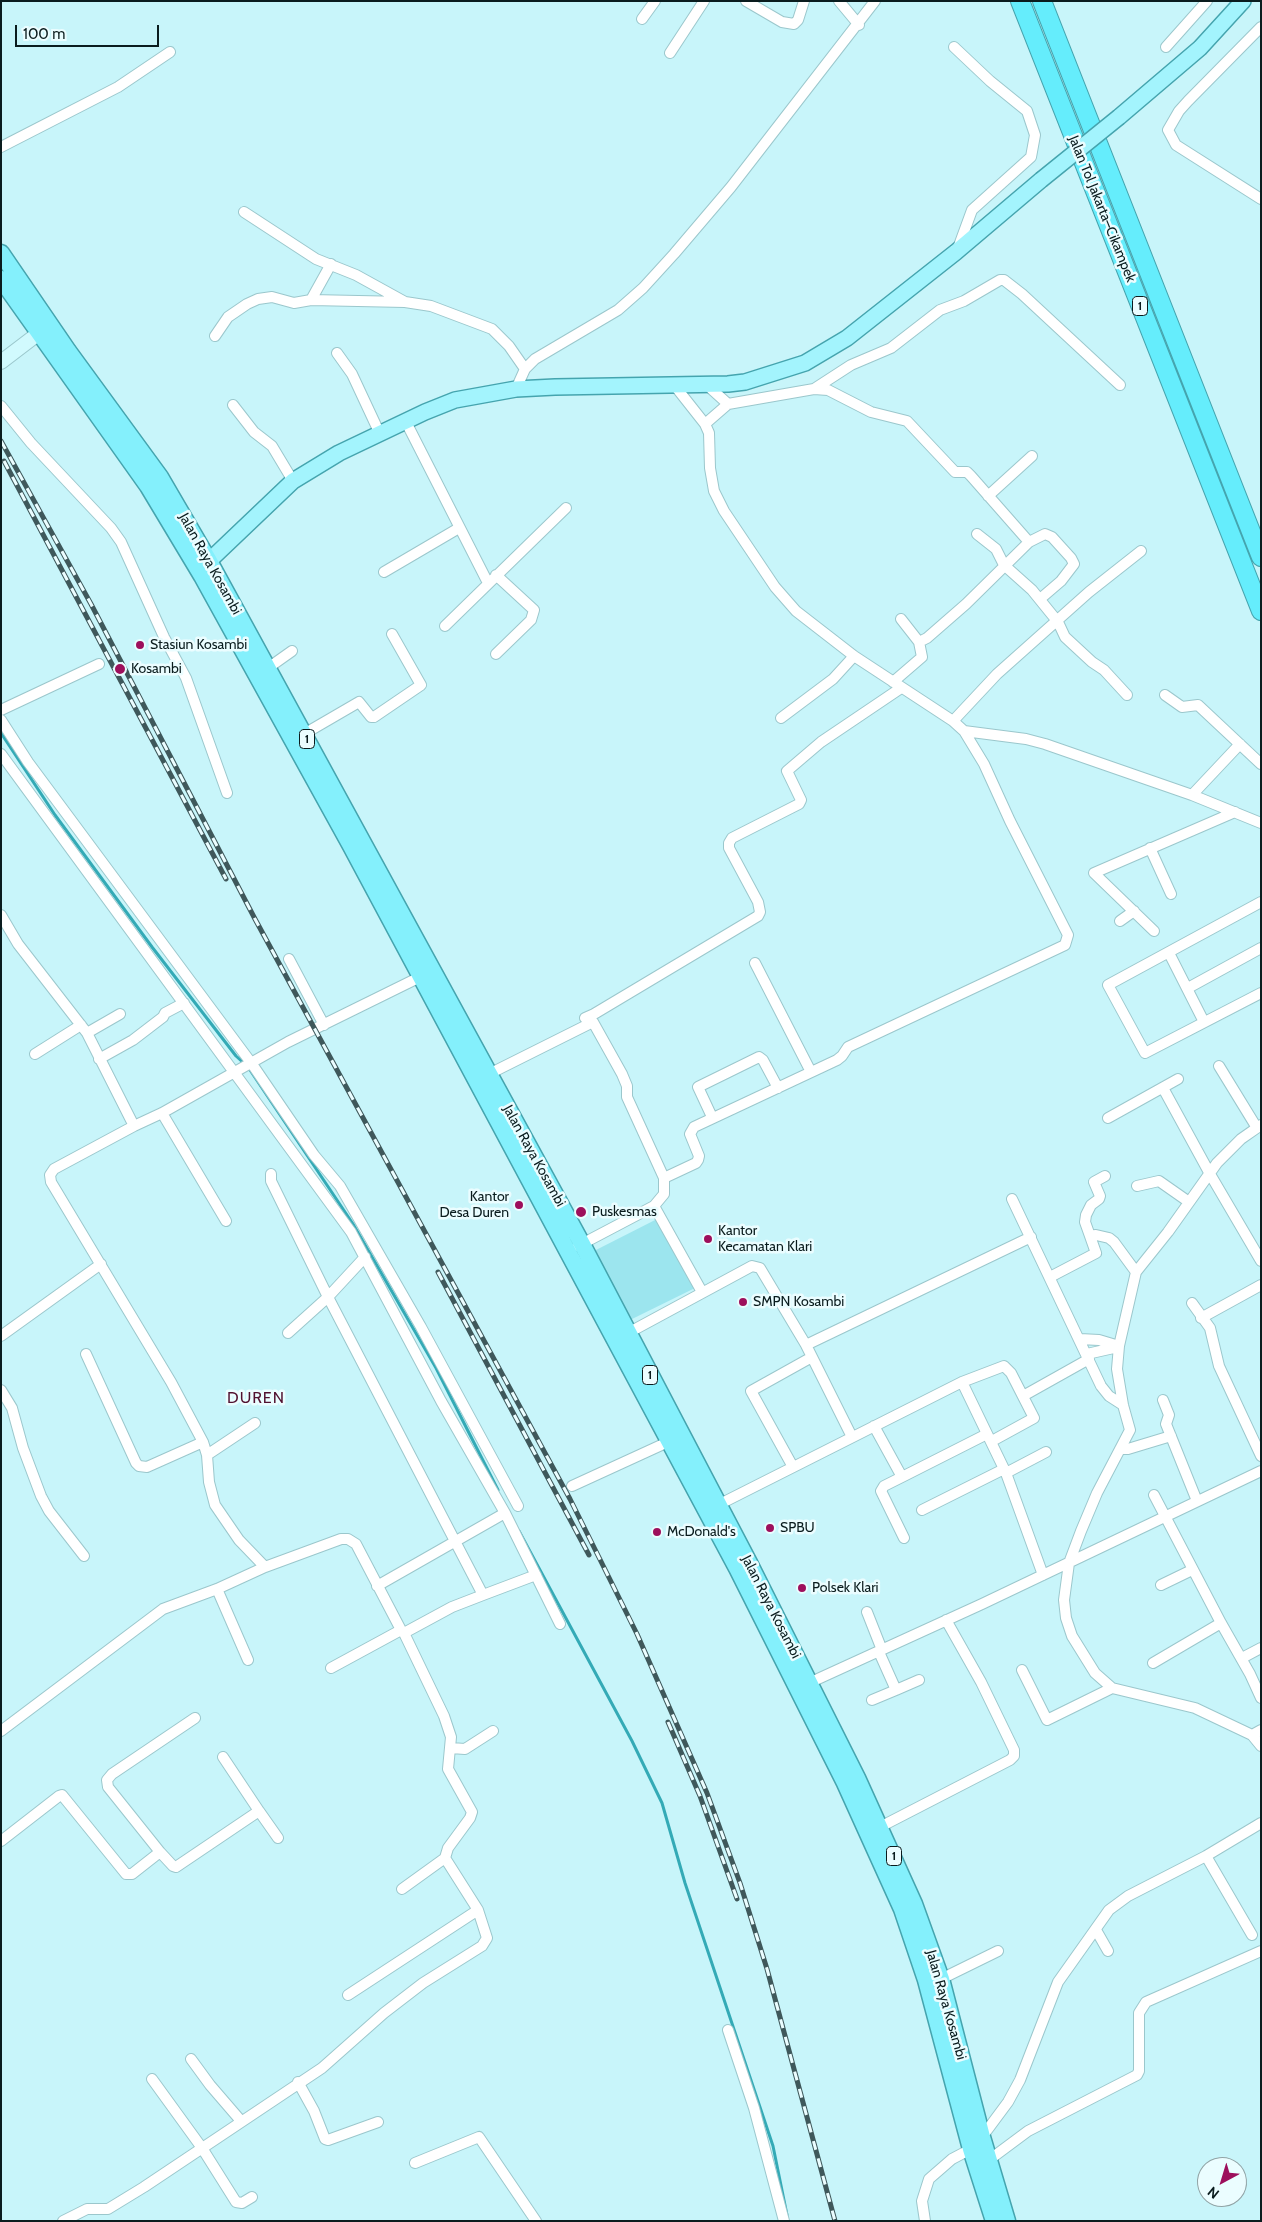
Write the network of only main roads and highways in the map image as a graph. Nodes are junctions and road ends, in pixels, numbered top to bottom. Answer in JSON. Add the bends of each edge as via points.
{"nodes":[{"id":1,"x":1020,"y":1,"type":"edge"},
{"id":2,"x":1042,"y":1,"type":"edge"},
{"id":3,"x":1243,"y":1,"type":"edge"},
{"id":4,"x":1,"y":253,"type":"edge"},
{"id":5,"x":1,"y":279,"type":"edge"},
{"id":6,"x":38,"y":333,"type":"junction"},
{"id":7,"x":1,"y":362,"type":"edge"},
{"id":8,"x":1261,"y":557,"type":"edge"},
{"id":9,"x":209,"y":561,"type":"junction"},
{"id":10,"x":1261,"y":611,"type":"edge"},
{"id":11,"x":575,"y":1248,"type":"junction"},
{"id":12,"x":718,"y":1513,"type":"junction"},
{"id":13,"x":977,"y":2143,"type":"junction"},
{"id":14,"x":994,"y":2221,"type":"edge"},
{"id":15,"x":1007,"y":2221,"type":"edge"}],
"edges":[{"from":1,"to":10,"type":"highway","name":"Jalan Tol Jakarta–Cikampek","number":"1"},
{"from":2,"to":8,"type":"highway","name":"Jalan Tol Jakarta–Cikampek","number":"1"},
{"from":3,"to":9,"type":"main road","bridge":true,"via":[[1200,48],[1119,117],[956,252],[818,356],[745,382],[516,389],[455,400],[339,454],[293,481]]},
{"from":4,"to":9,"type":"highway","name":"Jalan Raya Kosambi","number":"1","via":[[160,477]]},
{"from":5,"to":6,"type":"highway","name":"Jalan Raya Kosambi","number":"1"},
{"from":6,"to":7,"type":"main road"},
{"from":6,"to":11,"type":"highway","name":"Jalan Raya Kosambi","number":"1","via":[[148,486],[202,576],[420,977]]},
{"from":9,"to":11,"type":"highway","name":"Jalan Raya Kosambi","number":"1","via":[[489,1074]]},
{"from":11,"to":12,"type":"highway","name":"Jalan Raya Kosambi","number":"1","via":[[628,1333]]},
{"from":11,"to":12,"type":"highway","name":"Jalan Raya Kosambi","number":"1","via":[[668,1442]]},
{"from":12,"to":13,"type":"highway","name":"Jalan Raya Kosambi","number":"1","via":[[902,1909]]},
{"from":12,"to":13,"type":"highway","name":"Jalan Raya Kosambi","number":"1","via":[[809,1683],[914,1904],[941,1978]]},
{"from":13,"to":14,"type":"highway","name":"Jalan Raya Kosambi","number":"1"},
{"from":13,"to":15,"type":"highway","name":"Jalan Raya Kosambi","number":"1","via":[[989,2160]]}]}
